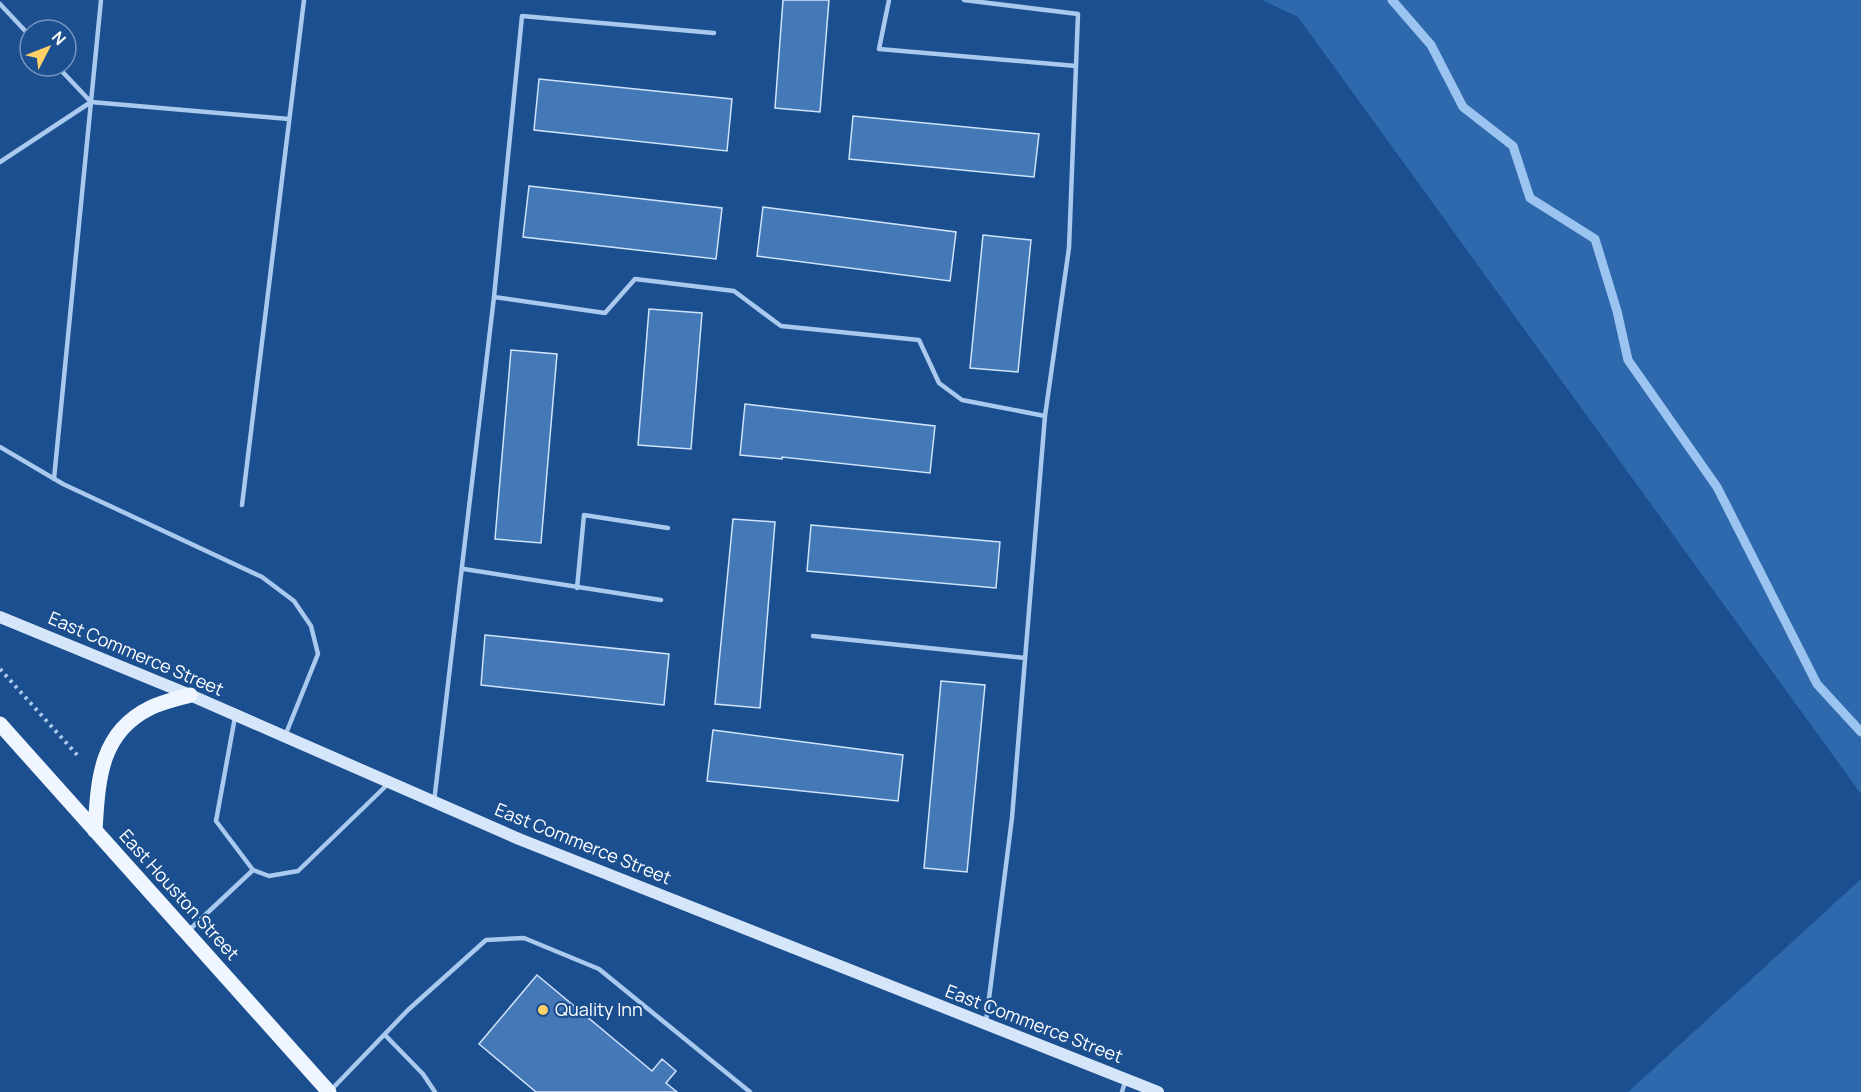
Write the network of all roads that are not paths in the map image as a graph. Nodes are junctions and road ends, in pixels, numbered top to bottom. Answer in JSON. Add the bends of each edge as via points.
{"nodes":[{"id":1,"x":100,"y":0,"type":"edge"},
{"id":2,"x":304,"y":0,"type":"edge"},
{"id":3,"x":889,"y":0,"type":"edge"},
{"id":4,"x":964,"y":0,"type":"edge"},
{"id":5,"x":0,"y":4,"type":"edge"},
{"id":6,"x":18,"y":23,"type":"edge"},
{"id":7,"x":714,"y":33,"type":"dead end"},
{"id":8,"x":1076,"y":66,"type":"junction"},
{"id":9,"x":68,"y":78,"type":"edge"},
{"id":10,"x":91,"y":102,"type":"junction"},
{"id":11,"x":289,"y":119,"type":"junction"},
{"id":12,"x":0,"y":162,"type":"edge"},
{"id":13,"x":494,"y":297,"type":"junction"},
{"id":14,"x":1045,"y":416,"type":"junction"},
{"id":15,"x":0,"y":447,"type":"edge"},
{"id":16,"x":54,"y":479,"type":"junction"},
{"id":17,"x":242,"y":505,"type":"dead end"},
{"id":18,"x":668,"y":528,"type":"dead end"},
{"id":19,"x":464,"y":569,"type":"junction"},
{"id":20,"x":577,"y":588,"type":"junction"},
{"id":21,"x":661,"y":600,"type":"dead end"},
{"id":22,"x":0,"y":617,"type":"edge"},
{"id":23,"x":813,"y":636,"type":"dead end"},
{"id":24,"x":1025,"y":657,"type":"junction"},
{"id":25,"x":189,"y":695,"type":"junction"},
{"id":26,"x":236,"y":715,"type":"junction"},
{"id":27,"x":0,"y":724,"type":"edge"},
{"id":28,"x":285,"y":736,"type":"junction"},
{"id":29,"x":390,"y":782,"type":"junction"},
{"id":30,"x":434,"y":802,"type":"junction"},
{"id":31,"x":95,"y":831,"type":"junction"},
{"id":32,"x":253,"y":870,"type":"junction"},
{"id":33,"x":186,"y":933,"type":"junction"},
{"id":34,"x":985,"y":1024,"type":"junction"},
{"id":35,"x":385,"y":1035,"type":"junction"},
{"id":36,"x":1126,"y":1079,"type":"junction"},
{"id":37,"x":329,"y":1092,"type":"edge"},
{"id":38,"x":435,"y":1092,"type":"edge"},
{"id":39,"x":750,"y":1092,"type":"edge"},
{"id":40,"x":1122,"y":1092,"type":"edge"},
{"id":41,"x":1158,"y":1092,"type":"edge"}],
"edges":[{"from":1,"to":10,"type":"lane"},
{"from":2,"to":11,"type":"lane"},
{"from":3,"to":8,"type":"lane","via":[[879,49]]},
{"from":4,"to":8,"type":"lane","via":[[1078,14]]},
{"from":5,"to":6,"type":"lane"},
{"from":7,"to":13,"type":"lane","via":[[522,16]]},
{"from":8,"to":14,"type":"lane","via":[[1069,248]]},
{"from":9,"to":10,"type":"lane"},
{"from":10,"to":11,"type":"lane"},
{"from":10,"to":12,"type":"lane"},
{"from":10,"to":16,"type":"lane"},
{"from":11,"to":17,"type":"lane"},
{"from":13,"to":14,"type":"lane","via":[[605,313],[635,279],[734,291],[781,326],[919,340],[939,383],[962,400]]},
{"from":13,"to":19,"type":"lane"},
{"from":14,"to":24,"type":"lane"},
{"from":15,"to":16,"type":"lane"},
{"from":16,"to":28,"type":"lane","via":[[262,577],[294,602],[311,626],[318,654]]},
{"from":18,"to":20,"type":"lane","via":[[584,515]]},
{"from":19,"to":20,"type":"lane"},
{"from":19,"to":30,"type":"lane"},
{"from":20,"to":21,"type":"lane"},
{"from":22,"to":25,"type":"main road","name":"East Commerce Street"},
{"from":23,"to":24,"type":"lane"},
{"from":24,"to":34,"type":"lane","via":[[1011,818]]},
{"from":25,"to":26,"type":"main road","name":"East Commerce Street"},
{"from":25,"to":31,"type":"main road","via":[[149,708],[123,727],[105,752],[97,791]]},
{"from":26,"to":28,"type":"main road","name":"East Commerce Street"},
{"from":26,"to":32,"type":"lane","via":[[216,821]]},
{"from":27,"to":31,"type":"main road","name":"East Houston Street"},
{"from":28,"to":29,"type":"main road","name":"East Commerce Street"},
{"from":29,"to":30,"type":"main road","name":"East Commerce Street"},
{"from":29,"to":32,"type":"lane","via":[[298,871],[269,876]]},
{"from":30,"to":34,"type":"main road","name":"East Commerce Street"},
{"from":31,"to":33,"type":"main road","name":"East Houston Street"},
{"from":32,"to":33,"type":"lane"},
{"from":33,"to":37,"type":"main road","name":"East Houston Street"},
{"from":34,"to":36,"type":"main road","name":"East Commerce Street"},
{"from":35,"to":37,"type":"lane"},
{"from":35,"to":38,"type":"lane"},
{"from":35,"to":39,"type":"lane","via":[[486,940],[524,938],[599,969]]},
{"from":36,"to":40,"type":"lane"},
{"from":36,"to":41,"type":"main road","name":"East Commerce Street"}]}
